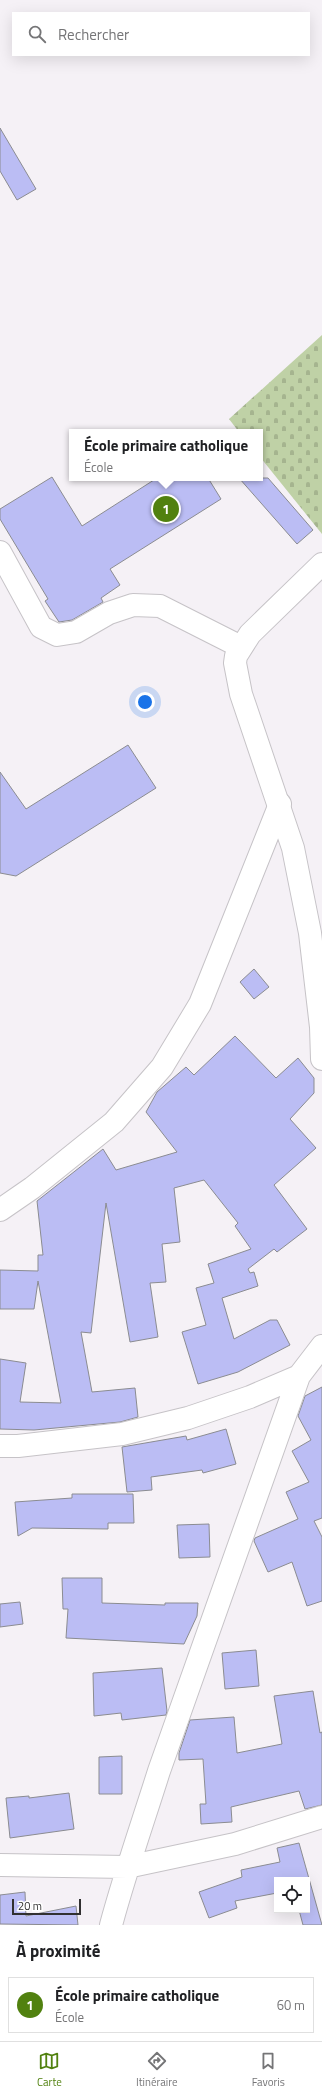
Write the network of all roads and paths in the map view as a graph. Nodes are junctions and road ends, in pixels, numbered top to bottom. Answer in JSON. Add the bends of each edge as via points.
{"nodes":[{"id":1,"x":0,"y":552,"type":"edge"},
{"id":2,"x":322,"y":564,"type":"edge"},
{"id":3,"x":241,"y":647,"type":"junction"},
{"id":4,"x":280,"y":804,"type":"junction"},
{"id":5,"x":322,"y":1059,"type":"edge"},
{"id":6,"x":0,"y":1210,"type":"edge"},
{"id":7,"x":322,"y":1346,"type":"edge"},
{"id":8,"x":299,"y":1376,"type":"junction"},
{"id":9,"x":0,"y":1446,"type":"edge"},
{"id":10,"x":322,"y":1817,"type":"edge"},
{"id":11,"x":0,"y":1865,"type":"edge"},
{"id":12,"x":127,"y":1867,"type":"junction"},
{"id":13,"x":111,"y":1925,"type":"edge"}],
"edges":[{"from":1,"to":3,"type":"street","via":[[41,627],[57,635],[76,632],[109,613],[133,605],[160,606]]},
{"from":2,"to":3,"type":"street","via":[[250,634]]},
{"from":3,"to":4,"type":"street","via":[[236,656],[235,672]]},
{"from":4,"to":5,"type":"street","via":[[293,848],[310,933],[321,1027]]},
{"from":4,"to":6,"type":"street","via":[[200,1004],[162,1067],[114,1122],[32,1188]]},
{"from":7,"to":8,"type":"street"},
{"from":8,"to":9,"type":"street","via":[[250,1397],[188,1418],[122,1434]]},
{"from":8,"to":12,"type":"street","via":[[161,1763]]},
{"from":10,"to":12,"type":"street","via":[[235,1844]]},
{"from":11,"to":12,"type":"street"},
{"from":12,"to":13,"type":"street"}]}
